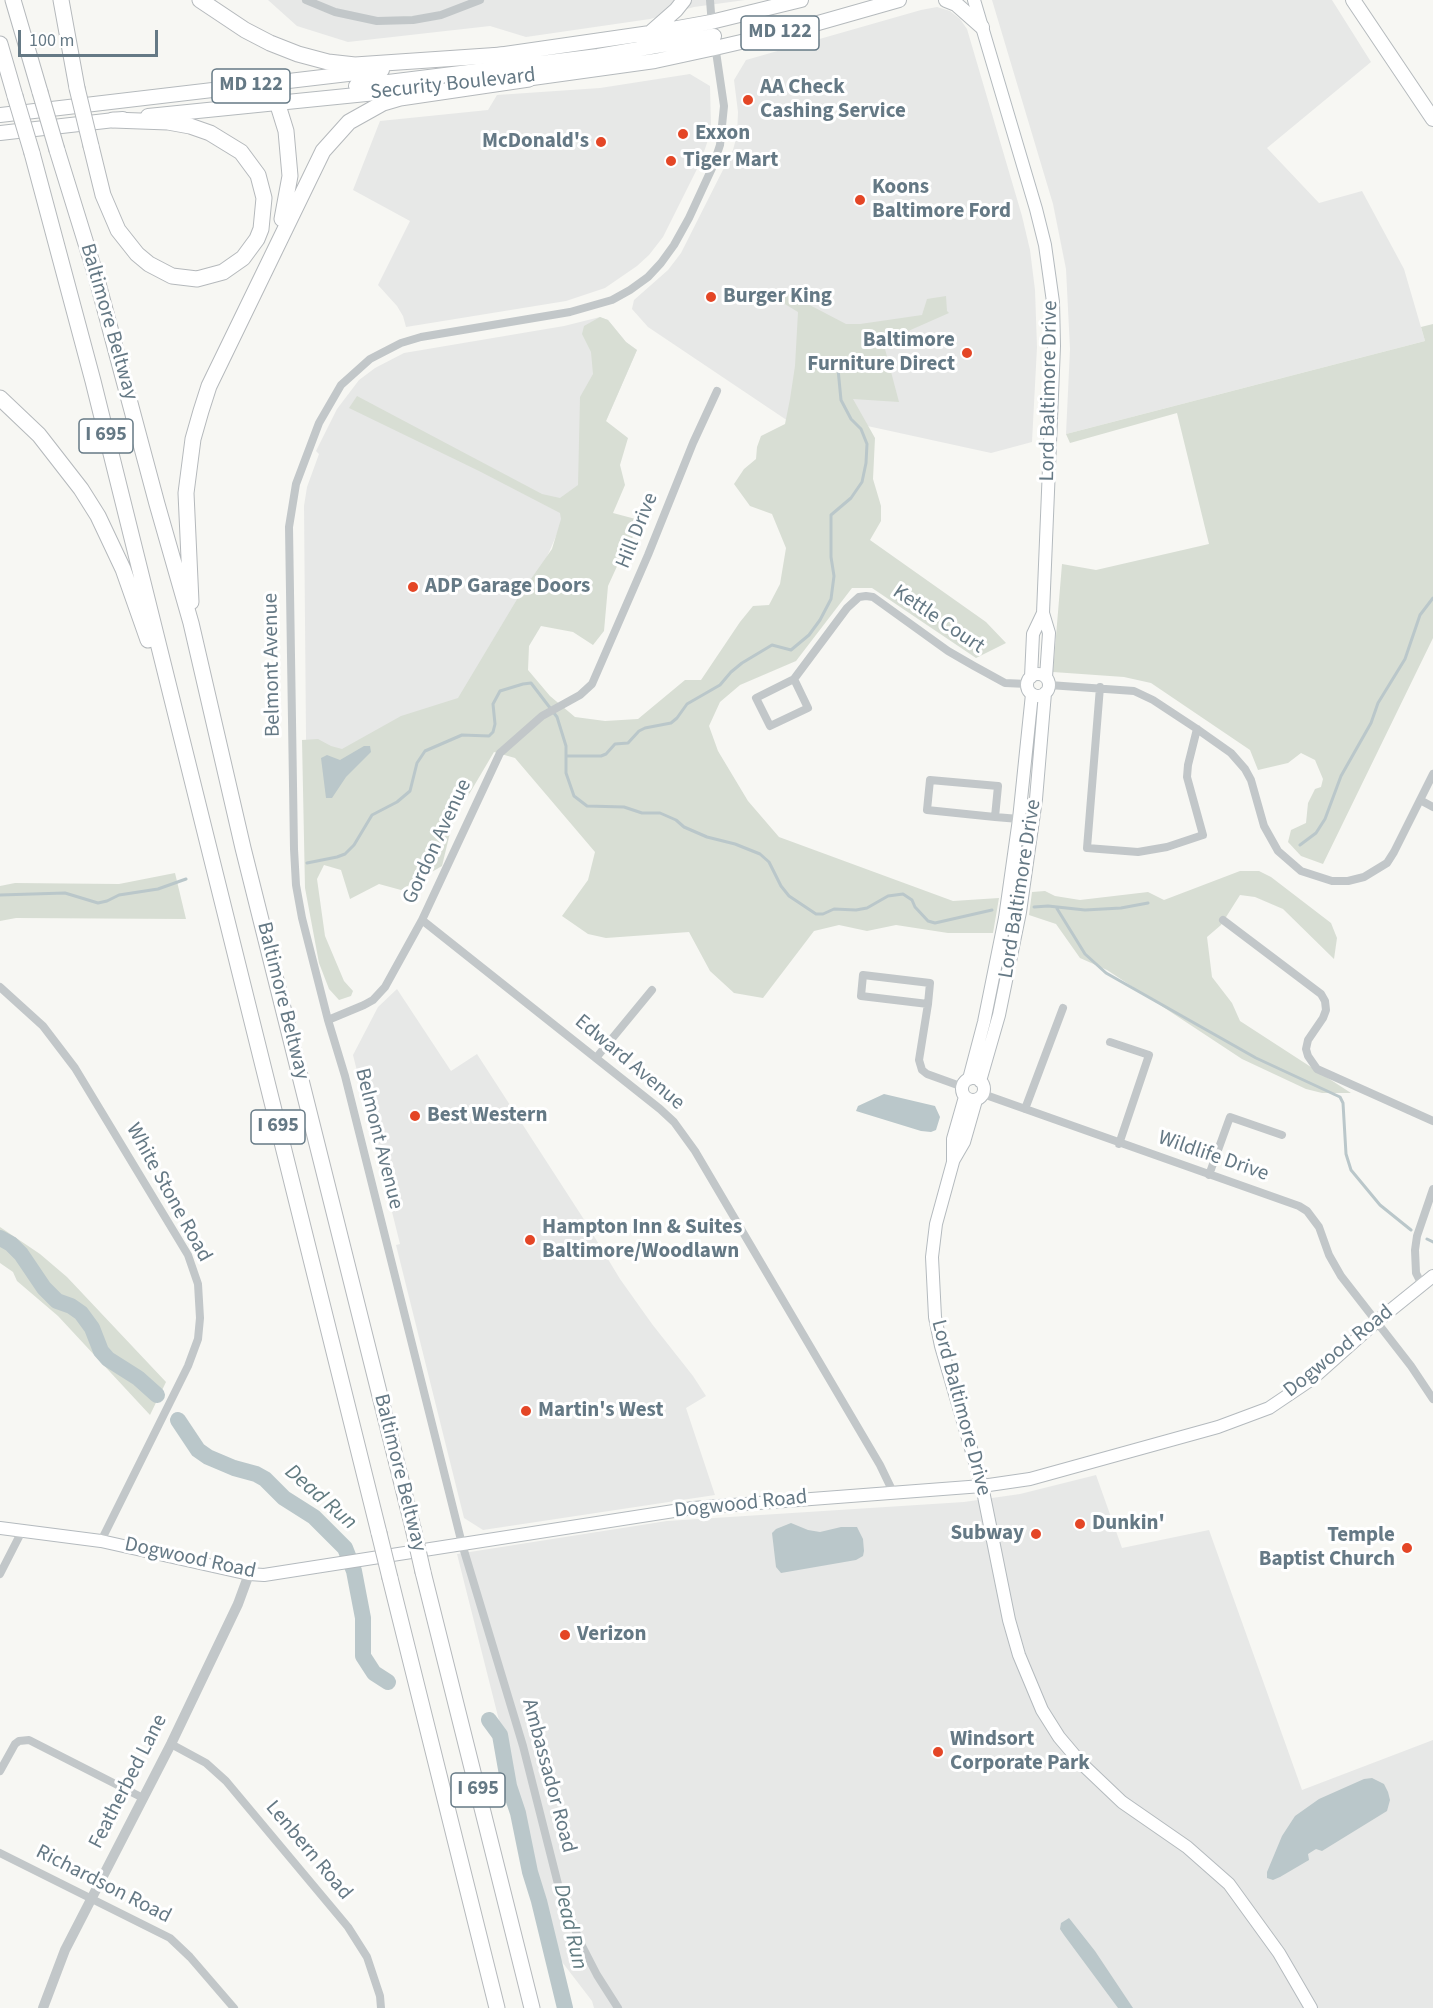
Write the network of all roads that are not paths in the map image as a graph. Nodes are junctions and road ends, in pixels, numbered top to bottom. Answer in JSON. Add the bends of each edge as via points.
{"nodes":[{"id":1,"x":13,"y":0,"type":"edge"},
{"id":2,"x":18,"y":0,"type":"edge"},
{"id":3,"x":61,"y":0,"type":"edge"},
{"id":4,"x":200,"y":0,"type":"edge"},
{"id":5,"x":306,"y":0,"type":"edge"},
{"id":6,"x":480,"y":0,"type":"edge"},
{"id":7,"x":684,"y":0,"type":"edge"},
{"id":8,"x":704,"y":0,"type":"edge"},
{"id":9,"x":710,"y":0,"type":"edge"},
{"id":10,"x":801,"y":0,"type":"edge"},
{"id":11,"x":899,"y":0,"type":"edge"},
{"id":12,"x":946,"y":0,"type":"edge"},
{"id":13,"x":974,"y":0,"type":"edge"},
{"id":14,"x":1347,"y":0,"type":"edge"},
{"id":15,"x":1353,"y":0,"type":"edge"},
{"id":16,"x":1361,"y":7,"type":"edge"},
{"id":17,"x":711,"y":22,"type":"junction"},
{"id":18,"x":982,"y":27,"type":"junction"},
{"id":19,"x":650,"y":33,"type":"junction"},
{"id":20,"x":715,"y":42,"type":"junction"},
{"id":21,"x":0,"y":44,"type":"edge"},
{"id":22,"x":26,"y":44,"type":"junction"},
{"id":23,"x":0,"y":52,"type":"edge"},
{"id":24,"x":502,"y":55,"type":"junction"},
{"id":25,"x":7,"y":67,"type":"junction"},
{"id":26,"x":529,"y":79,"type":"junction"},
{"id":27,"x":261,"y":85,"type":"junction"},
{"id":28,"x":277,"y":102,"type":"junction"},
{"id":29,"x":0,"y":115,"type":"edge"},
{"id":30,"x":1433,"y":119,"type":"edge"},
{"id":31,"x":113,"y":120,"type":"junction"},
{"id":32,"x":0,"y":133,"type":"edge"},
{"id":33,"x":275,"y":248,"type":"junction"},
{"id":34,"x":717,"y":391,"type":"dead end"},
{"id":35,"x":0,"y":398,"type":"edge"},
{"id":36,"x":1042,"y":613,"type":"junction"},
{"id":37,"x":191,"y":623,"type":"junction"},
{"id":38,"x":794,"y":679,"type":"junction"},
{"id":39,"x":592,"y":684,"type":"joint"},
{"id":40,"x":1030,"y":685,"type":"junction"},
{"id":41,"x":1047,"y":685,"type":"junction"},
{"id":42,"x":1100,"y":687,"type":"junction"},
{"id":43,"x":177,"y":721,"type":"junction"},
{"id":44,"x":1197,"y":729,"type":"junction"},
{"id":45,"x":1433,"y":774,"type":"edge"},
{"id":46,"x":1420,"y":800,"type":"junction"},
{"id":47,"x":1433,"y":807,"type":"edge"},
{"id":48,"x":995,"y":817,"type":"junction"},
{"id":49,"x":1019,"y":819,"type":"junction"},
{"id":50,"x":422,"y":920,"type":"junction"},
{"id":51,"x":1223,"y":920,"type":"dead end"},
{"id":52,"x":0,"y":987,"type":"edge"},
{"id":53,"x":652,"y":990,"type":"dead end"},
{"id":54,"x":928,"y":1004,"type":"junction"},
{"id":55,"x":1063,"y":1008,"type":"dead end"},
{"id":56,"x":328,"y":1020,"type":"junction"},
{"id":57,"x":1110,"y":1042,"type":"dead end"},
{"id":58,"x":596,"y":1058,"type":"junction"},
{"id":59,"x":973,"y":1090,"type":"junction"},
{"id":60,"x":1025,"y":1109,"type":"junction"},
{"id":61,"x":1433,"y":1121,"type":"edge"},
{"id":62,"x":1282,"y":1135,"type":"dead end"},
{"id":63,"x":1119,"y":1143,"type":"junction"},
{"id":64,"x":1209,"y":1175,"type":"junction"},
{"id":65,"x":1433,"y":1189,"type":"edge"},
{"id":66,"x":1433,"y":1276,"type":"edge"},
{"id":67,"x":1422,"y":1285,"type":"junction"},
{"id":68,"x":1376,"y":1322,"type":"junction"},
{"id":69,"x":1433,"y":1400,"type":"edge"},
{"id":70,"x":982,"y":1486,"type":"junction"},
{"id":71,"x":893,"y":1492,"type":"junction"},
{"id":72,"x":0,"y":1527,"type":"edge"},
{"id":73,"x":23,"y":1529,"type":"junction"},
{"id":74,"x":101,"y":1541,"type":"junction"},
{"id":75,"x":462,"y":1544,"type":"junction"},
{"id":76,"x":0,"y":1574,"type":"edge"},
{"id":77,"x":249,"y":1574,"type":"junction"},
{"id":78,"x":171,"y":1744,"type":"junction"},
{"id":79,"x":0,"y":1771,"type":"edge"},
{"id":80,"x":143,"y":1798,"type":"junction"},
{"id":81,"x":0,"y":1852,"type":"edge"},
{"id":82,"x":92,"y":1897,"type":"junction"},
{"id":83,"x":43,"y":2008,"type":"edge"},
{"id":84,"x":234,"y":2008,"type":"edge"},
{"id":85,"x":381,"y":2008,"type":"edge"},
{"id":86,"x":497,"y":2008,"type":"edge"},
{"id":87,"x":532,"y":2008,"type":"edge"},
{"id":88,"x":618,"y":2008,"type":"edge"},
{"id":89,"x":1311,"y":2008,"type":"edge"}],
"edges":[{"from":1,"to":22,"type":"highway","name":"Baltimore Beltway","number":"I 695"},
{"from":2,"to":22,"type":"highway"},
{"from":3,"to":31,"type":"highway","bridge":true,"via":[[103,195],[118,230],[137,254],[172,276],[197,279],[223,272],[243,258],[261,229],[264,198],[258,175],[241,152],[190,126]]},
{"from":4,"to":24,"type":"highway","via":[[270,43],[328,62],[355,65]]},
{"from":5,"to":6,"type":"street","via":[[335,12],[377,21],[441,15]]},
{"from":7,"to":19,"type":"main road"},
{"from":8,"to":17,"type":"street","name":"Belmont Avenue"},
{"from":9,"to":17,"type":"street","name":"Belmont Avenue"},
{"from":10,"to":17,"type":"main road","name":"Security Boulevard","number":"MD 122"},
{"from":11,"to":20,"type":"main road","name":"Security Boulevard","number":"MD 122","via":[[797,29]]},
{"from":12,"to":18,"type":"main road"},
{"from":13,"to":18,"type":"main road","name":"Lord Baltimore Drive"},
{"from":14,"to":16,"type":"main road"},
{"from":15,"to":16,"type":"main road"},
{"from":16,"to":30,"type":"main road"},
{"from":17,"to":19,"type":"main road","name":"Security Boulevard","number":"MD 122"},
{"from":17,"to":20,"type":"street","name":"Belmont Avenue"},
{"from":18,"to":36,"type":"main road","name":"Lord Baltimore Drive","via":[[1036,209],[1053,302]]},
{"from":19,"to":24,"type":"main road","name":"Security Boulevard","number":"MD 122"},
{"from":20,"to":26,"type":"main road","name":"Security Boulevard","number":"MD 122","via":[[644,62]]},
{"from":20,"to":28,"type":"main road","via":[[284,94]]},
{"from":20,"to":56,"type":"street","name":"Belmont Avenue","via":[[724,106],[720,145],[689,218],[674,245],[648,277],[612,300],[570,312],[421,338],[382,351],[341,385],[319,423],[296,484],[289,527],[292,808],[296,885]]},
{"from":21,"to":25,"type":"highway","name":"Baltimore Beltway","number":"I 695"},
{"from":22,"to":37,"type":"highway","name":"Baltimore Beltway","number":"I 695","bridge":true,"via":[[96,276]]},
{"from":23,"to":25,"type":"highway"},
{"from":24,"to":27,"type":"main road","name":"Security Boulevard","number":"MD 122"},
{"from":25,"to":43,"type":"highway","name":"Baltimore Beltway","number":"I 695","bridge":true,"via":[[93,381]]},
{"from":26,"to":28,"type":"main road","name":"Security Boulevard","number":"MD 122"},
{"from":26,"to":33,"type":"highway","via":[[400,98],[382,103],[349,122],[323,151]]},
{"from":27,"to":28,"type":"highway"},
{"from":27,"to":29,"type":"main road","name":"Security Boulevard","number":"MD 122"},
{"from":28,"to":31,"type":"main road","name":"Security Boulevard","number":"MD 122"},
{"from":28,"to":33,"type":"highway","via":[[286,131],[290,176]]},
{"from":31,"to":32,"type":"main road","name":"Security Boulevard","number":"MD 122"},
{"from":33,"to":37,"type":"highway","via":[[210,386],[193,439],[186,515]]},
{"from":34,"to":39,"type":"street","name":"Hill Drive"},
{"from":35,"to":43,"type":"highway","via":[[60,460],[98,516],[123,569]]},
{"from":36,"to":40,"type":"main road","name":"Lord Baltimore Drive","via":[[1033,634]]},
{"from":36,"to":41,"type":"main road","name":"Lord Baltimore Drive","via":[[1049,633]]},
{"from":37,"to":87,"type":"highway","name":"Baltimore Beltway","number":"I 695","bridge":true,"via":[[243,848]]},
{"from":38,"to":38,"type":"street","name":"Kettle Court","via":[[756,698],[770,726],[808,708]]},
{"from":38,"to":40,"type":"street","name":"Kettle Court","via":[[852,602],[866,596],[873,597],[948,651],[1005,683]]},
{"from":39,"to":50,"type":"street","name":"Gordon Avenue","via":[[525,730],[500,753]]},
{"from":40,"to":41,"type":"main road","via":[[1039,696]]},
{"from":40,"to":41,"type":"main road","via":[[1040,674]]},
{"from":40,"to":49,"type":"main road","name":"Lord Baltimore Drive"},
{"from":41,"to":42,"type":"street"},
{"from":41,"to":59,"type":"main road","name":"Lord Baltimore Drive","via":[[1020,912],[999,1016]]},
{"from":42,"to":44,"type":"street","via":[[1143,695]]},
{"from":42,"to":44,"type":"street","via":[[1086,848],[1138,852],[1167,848],[1203,835],[1187,777]]},
{"from":43,"to":86,"type":"highway","name":"Baltimore Beltway","number":"I 695","bridge":true},
{"from":44,"to":46,"type":"street","via":[[1231,753],[1245,770],[1264,826],[1278,851],[1301,871],[1316,877],[1348,881],[1377,871],[1394,852]]},
{"from":45,"to":46,"type":"street"},
{"from":46,"to":47,"type":"street"},
{"from":48,"to":48,"type":"street","via":[[927,810],[930,780],[998,786]]},
{"from":48,"to":49,"type":"street"},
{"from":49,"to":59,"type":"main road","name":"Lord Baltimore Drive"},
{"from":50,"to":56,"type":"street","name":"Gordon Avenue","via":[[379,995]]},
{"from":50,"to":58,"type":"street","name":"Edward Avenue"},
{"from":51,"to":61,"type":"street","via":[[1321,994],[1326,1010],[1306,1049],[1317,1069]]},
{"from":52,"to":74,"type":"street","name":"White Stone Road","via":[[44,1026],[75,1068],[188,1255],[198,1284],[198,1340]]},
{"from":53,"to":58,"type":"street"},
{"from":54,"to":54,"type":"street","name":"Wildlife Drive","via":[[930,983],[864,975],[861,996]]},
{"from":54,"to":59,"type":"street","name":"Wildlife Drive","via":[[922,1070]]},
{"from":55,"to":60,"type":"street"},
{"from":56,"to":75,"type":"street","name":"Belmont Avenue"},
{"from":57,"to":63,"type":"street","via":[[1149,1055]]},
{"from":58,"to":71,"type":"street","name":"Edward Avenue","via":[[660,1109],[685,1136]]},
{"from":59,"to":60,"type":"street","name":"Wildlife Drive"},
{"from":59,"to":70,"type":"main road","name":"Lord Baltimore Drive","via":[[964,1142],[953,1161],[936,1224],[932,1257],[933,1298],[941,1346]]},
{"from":60,"to":63,"type":"street","name":"Wildlife Drive"},
{"from":62,"to":64,"type":"street","via":[[1230,1117]]},
{"from":63,"to":64,"type":"street","name":"Wildlife Drive"},
{"from":64,"to":68,"type":"street","name":"Wildlife Drive","via":[[1307,1211],[1319,1227],[1338,1271]]},
{"from":65,"to":67,"type":"street","via":[[1415,1250],[1416,1274]]},
{"from":66,"to":67,"type":"main road","name":"Dogwood Road"},
{"from":67,"to":68,"type":"main road","name":"Dogwood Road"},
{"from":68,"to":69,"type":"street","name":"Wildlife Drive"},
{"from":68,"to":70,"type":"main road","name":"Dogwood Road","via":[[1289,1396],[1248,1417],[1062,1472]]},
{"from":70,"to":71,"type":"main road","name":"Dogwood Road"},
{"from":70,"to":89,"type":"main road","name":"Lord Baltimore Drive","via":[[1019,1655],[1053,1728],[1102,1785],[1187,1847],[1229,1884],[1280,1953]]},
{"from":71,"to":75,"type":"main road","name":"Dogwood Road","via":[[693,1508]]},
{"from":72,"to":73,"type":"main road","name":"Dogwood Road"},
{"from":73,"to":74,"type":"main road","name":"Dogwood Road"},
{"from":73,"to":76,"type":"street"},
{"from":74,"to":77,"type":"main road","name":"Dogwood Road"},
{"from":75,"to":77,"type":"main road","name":"Dogwood Road","via":[[273,1574]]},
{"from":75,"to":88,"type":"street","name":"Ambassador Road","via":[[523,1746],[565,1907],[589,1962]]},
{"from":77,"to":78,"type":"street","name":"Featherbed Lane"},
{"from":78,"to":80,"type":"street","name":"Featherbed Lane"},
{"from":78,"to":85,"type":"street","name":"Lenbern Road","via":[[207,1763],[226,1781],[348,1927],[367,1957]]},
{"from":79,"to":80,"type":"street","via":[[15,1744],[29,1740]]},
{"from":80,"to":82,"type":"street","name":"Featherbed Lane"},
{"from":81,"to":82,"type":"street","name":"Richardson Road"},
{"from":82,"to":83,"type":"street","name":"Featherbed Lane","via":[[65,1950]]},
{"from":82,"to":84,"type":"street","name":"Richardson Road","via":[[170,1938]]}]}
